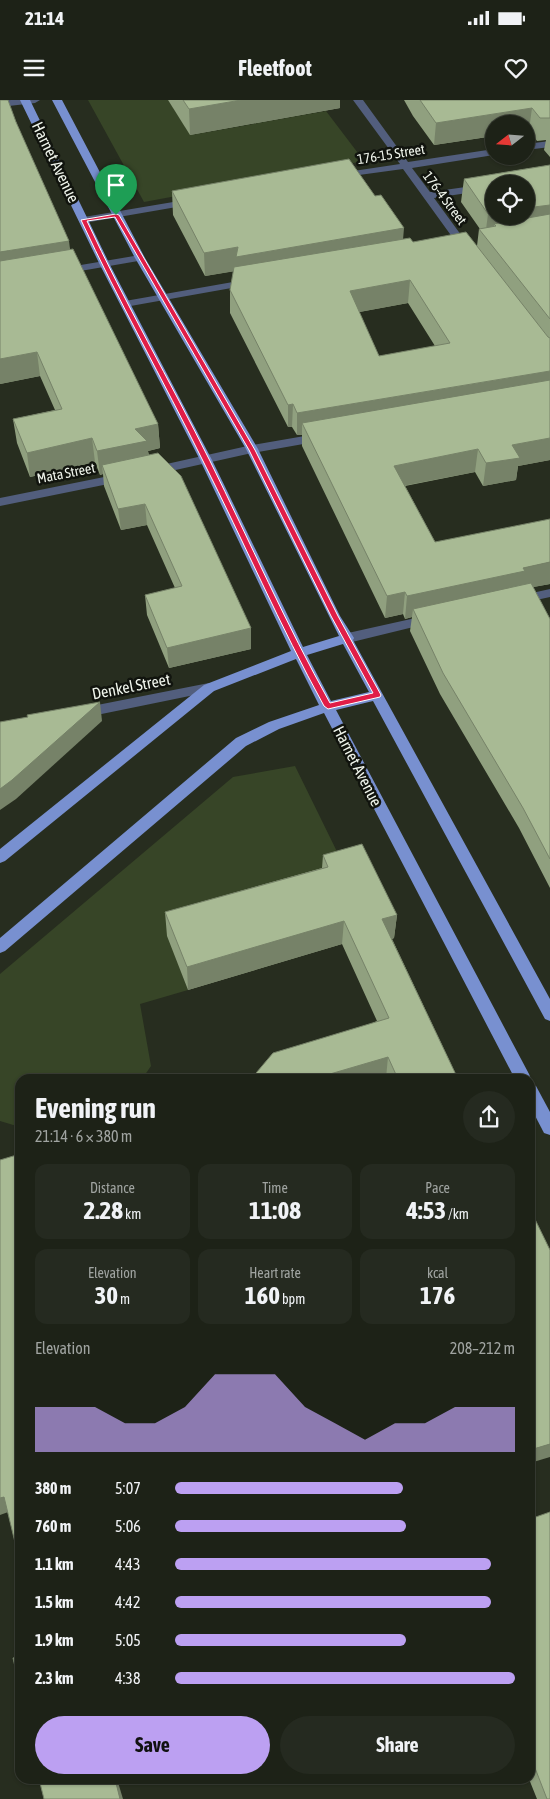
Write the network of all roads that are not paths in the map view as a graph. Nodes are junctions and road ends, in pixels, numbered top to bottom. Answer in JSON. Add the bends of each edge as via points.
{"nodes":[{"id":1,"x":29,"y":100,"type":"edge"},
{"id":2,"x":57,"y":100,"type":"edge"},
{"id":3,"x":358,"y":100,"type":"edge"},
{"id":4,"x":0,"y":104,"type":"edge"},
{"id":5,"x":550,"y":144,"type":"edge"},
{"id":6,"x":535,"y":146,"type":"edge"},
{"id":7,"x":485,"y":153,"type":"edge"},
{"id":8,"x":404,"y":165,"type":"junction"},
{"id":9,"x":327,"y":178,"type":"edge"},
{"id":10,"x":485,"y":187,"type":"edge"},
{"id":11,"x":426,"y":196,"type":"junction"},
{"id":12,"x":203,"y":200,"type":"edge"},
{"id":13,"x":116,"y":215,"type":"junction"},
{"id":14,"x":84,"y":220,"type":"junction"},
{"id":15,"x":140,"y":258,"type":"junction"},
{"id":16,"x":474,"y":260,"type":"edge"},
{"id":17,"x":104,"y":265,"type":"junction"},
{"id":18,"x":48,"y":274,"type":"edge"},
{"id":19,"x":259,"y":280,"type":"edge"},
{"id":20,"x":162,"y":297,"type":"junction"},
{"id":21,"x":125,"y":304,"type":"junction"},
{"id":22,"x":338,"y":434,"type":"edge"},
{"id":23,"x":252,"y":450,"type":"junction"},
{"id":24,"x":206,"y":460,"type":"junction"},
{"id":25,"x":0,"y":502,"type":"edge"},
{"id":26,"x":547,"y":594,"type":"edge"},
{"id":27,"x":506,"y":602,"type":"edge"},
{"id":28,"x":550,"y":606,"type":"edge"},
{"id":29,"x":440,"y":617,"type":"edge"},
{"id":30,"x":348,"y":638,"type":"junction"},
{"id":31,"x":299,"y":653,"type":"junction"},
{"id":32,"x":209,"y":688,"type":"junction"},
{"id":33,"x":377,"y":695,"type":"junction"},
{"id":34,"x":328,"y":706,"type":"junction"},
{"id":35,"x":66,"y":716,"type":"edge"},
{"id":36,"x":0,"y":857,"type":"edge"},
{"id":37,"x":0,"y":947,"type":"edge"},
{"id":38,"x":550,"y":1014,"type":"edge"},
{"id":39,"x":521,"y":1074,"type":"edge"},
{"id":40,"x":535,"y":1100,"type":"edge"},
{"id":41,"x":550,"y":1128,"type":"edge"}],
"edges":[{"from":1,"to":4,"type":"street"},
{"from":1,"to":14,"type":"main road","name":"Harnet Avenue"},
{"from":2,"to":13,"type":"main road","name":"Harnet Avenue"},
{"from":3,"to":8,"type":"street","name":"176-4 Street"},
{"from":5,"to":6,"type":"street"},
{"from":7,"to":8,"type":"street","name":"176-15 Street"},
{"from":8,"to":9,"type":"street","name":"176-15 Street"},
{"from":8,"to":11,"type":"street","name":"176-4 Street"},
{"from":10,"to":11,"type":"street"},
{"from":11,"to":16,"type":"street","name":"176-4 Street"},
{"from":12,"to":13,"type":"street"},
{"from":13,"to":14,"type":"street"},
{"from":13,"to":15,"type":"main road","name":"Harnet Avenue"},
{"from":14,"to":17,"type":"main road","name":"Harnet Avenue"},
{"from":15,"to":17,"type":"street"},
{"from":15,"to":20,"type":"main road","name":"Harnet Avenue"},
{"from":17,"to":18,"type":"street"},
{"from":17,"to":21,"type":"main road","name":"Harnet Avenue"},
{"from":19,"to":20,"type":"street"},
{"from":20,"to":21,"type":"street"},
{"from":20,"to":23,"type":"main road","name":"Harnet Avenue"},
{"from":21,"to":24,"type":"main road","name":"Harnet Avenue"},
{"from":22,"to":23,"type":"street","name":"Mata Street"},
{"from":23,"to":24,"type":"street","name":"Mata Street"},
{"from":23,"to":30,"type":"main road","name":"Harnet Avenue"},
{"from":24,"to":25,"type":"street","name":"Mata Street"},
{"from":24,"to":31,"type":"main road","name":"Harnet Avenue"},
{"from":26,"to":27,"type":"street"},
{"from":26,"to":28,"type":"street"},
{"from":29,"to":30,"type":"street"},
{"from":30,"to":31,"type":"main road"},
{"from":30,"to":33,"type":"main road","name":"Harnet Avenue"},
{"from":31,"to":32,"type":"main road"},
{"from":31,"to":34,"type":"main road","name":"Harnet Avenue"},
{"from":32,"to":35,"type":"street","name":"Denkel Street"},
{"from":32,"to":36,"type":"main road"},
{"from":33,"to":34,"type":"main road"},
{"from":33,"to":38,"type":"main road","name":"Harnet Avenue"},
{"from":34,"to":37,"type":"main road","via":[[271,725],[241,742]]},
{"from":34,"to":39,"type":"main road","name":"Harnet Avenue"},
{"from":40,"to":41,"type":"main road"}]}
